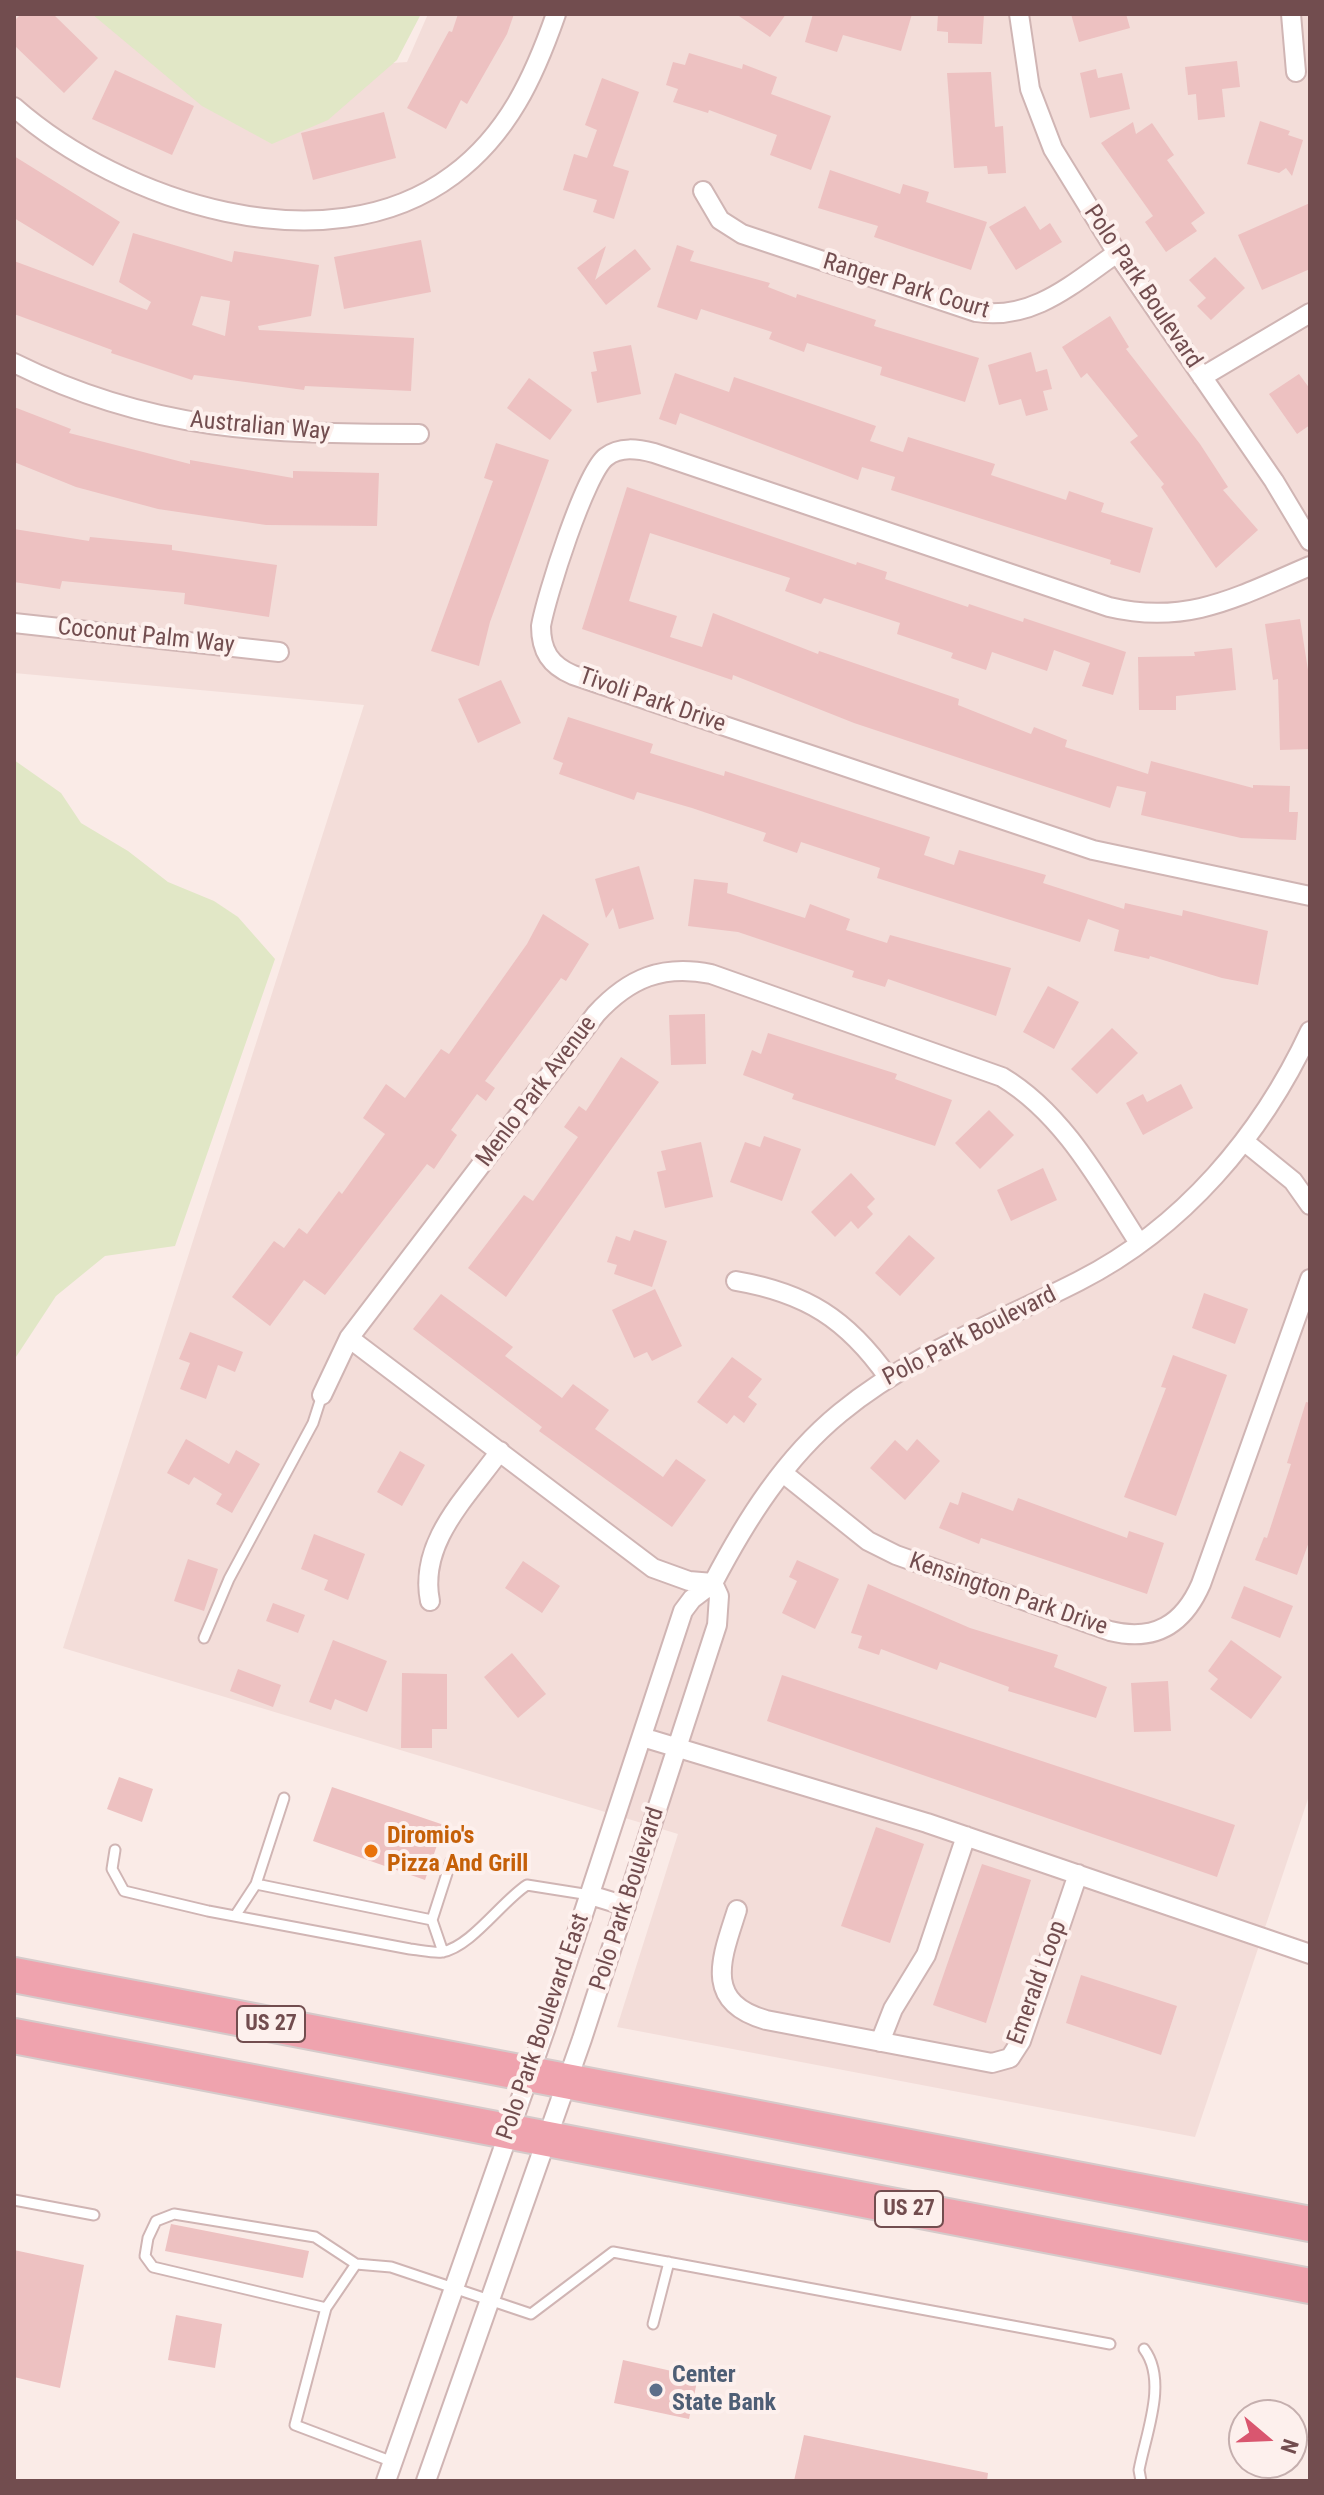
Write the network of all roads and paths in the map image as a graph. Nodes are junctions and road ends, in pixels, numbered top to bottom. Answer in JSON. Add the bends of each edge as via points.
{"nodes":[{"id":1,"x":556,"y":14,"type":"edge"},
{"id":2,"x":1019,"y":14,"type":"edge"},
{"id":3,"x":1291,"y":14,"type":"edge"},
{"id":4,"x":1296,"y":72,"type":"dead end"},
{"id":5,"x":14,"y":107,"type":"edge"},
{"id":6,"x":703,"y":191,"type":"dead end"},
{"id":7,"x":1117,"y":253,"type":"junction"},
{"id":8,"x":1310,"y":313,"type":"edge"},
{"id":9,"x":14,"y":363,"type":"edge"},
{"id":10,"x":1202,"y":377,"type":"junction"},
{"id":11,"x":419,"y":434,"type":"dead end"},
{"id":12,"x":1310,"y":541,"type":"edge"},
{"id":13,"x":1310,"y":566,"type":"edge"},
{"id":14,"x":14,"y":623,"type":"edge"},
{"id":15,"x":279,"y":652,"type":"dead end"},
{"id":16,"x":1310,"y":896,"type":"edge"},
{"id":17,"x":1310,"y":1031,"type":"edge"},
{"id":18,"x":1245,"y":1142,"type":"junction"},
{"id":19,"x":1310,"y":1205,"type":"edge"},
{"id":20,"x":1139,"y":1243,"type":"junction"},
{"id":21,"x":1310,"y":1279,"type":"edge"},
{"id":22,"x":736,"y":1281,"type":"dead end"},
{"id":23,"x":349,"y":1338,"type":"junction"},
{"id":24,"x":888,"y":1377,"type":"junction"},
{"id":25,"x":322,"y":1395,"type":"joint"},
{"id":26,"x":500,"y":1451,"type":"junction"},
{"id":27,"x":783,"y":1473,"type":"junction"},
{"id":28,"x":664,"y":1573,"type":"junction"},
{"id":29,"x":713,"y":1583,"type":"junction"},
{"id":30,"x":430,"y":1601,"type":"dead end"},
{"id":31,"x":683,"y":1611,"type":"junction"},
{"id":32,"x":204,"y":1638,"type":"dead end"},
{"id":33,"x":642,"y":1737,"type":"junction"},
{"id":34,"x":677,"y":1748,"type":"junction"},
{"id":35,"x":284,"y":1798,"type":"dead end"},
{"id":36,"x":966,"y":1836,"type":"junction"},
{"id":37,"x":115,"y":1850,"type":"dead end"},
{"id":38,"x":451,"y":1861,"type":"dead end"},
{"id":39,"x":1078,"y":1874,"type":"junction"},
{"id":40,"x":256,"y":1884,"type":"junction"},
{"id":41,"x":590,"y":1895,"type":"junction"},
{"id":42,"x":626,"y":1906,"type":"junction"},
{"id":43,"x":737,"y":1910,"type":"dead end"},
{"id":44,"x":235,"y":1916,"type":"junction"},
{"id":45,"x":432,"y":1920,"type":"junction"},
{"id":46,"x":443,"y":1952,"type":"junction"},
{"id":47,"x":1310,"y":1954,"type":"edge"},
{"id":48,"x":14,"y":1975,"type":"edge"},
{"id":49,"x":14,"y":2036,"type":"edge"},
{"id":50,"x":880,"y":2042,"type":"junction"},
{"id":51,"x":529,"y":2074,"type":"junction"},
{"id":52,"x":567,"y":2081,"type":"junction"},
{"id":53,"x":509,"y":2131,"type":"junction"},
{"id":54,"x":547,"y":2139,"type":"junction"},
{"id":55,"x":14,"y":2200,"type":"edge"},
{"id":56,"x":94,"y":2215,"type":"dead end"},
{"id":57,"x":1310,"y":2224,"type":"edge"},
{"id":58,"x":669,"y":2262,"type":"junction"},
{"id":59,"x":356,"y":2264,"type":"junction"},
{"id":60,"x":1310,"y":2286,"type":"edge"},
{"id":61,"x":453,"y":2290,"type":"junction"},
{"id":62,"x":488,"y":2302,"type":"junction"},
{"id":63,"x":326,"y":2308,"type":"junction"},
{"id":64,"x":653,"y":2324,"type":"dead end"},
{"id":65,"x":1110,"y":2344,"type":"dead end"},
{"id":66,"x":1144,"y":2349,"type":"dead end"},
{"id":67,"x":393,"y":2462,"type":"junction"},
{"id":68,"x":386,"y":2481,"type":"edge"},
{"id":69,"x":426,"y":2481,"type":"edge"},
{"id":70,"x":1141,"y":2481,"type":"edge"}],
"edges":[{"from":1,"to":5,"type":"street","via":[[521,100],[469,162],[412,199],[343,218],[270,219],[170,195],[98,165]]},
{"from":2,"to":7,"type":"street","name":"Polo Park Boulevard","via":[[1030,89],[1043,130]]},
{"from":3,"to":4,"type":"street"},
{"from":6,"to":7,"type":"street","name":"Ranger Park Court","via":[[720,220],[755,240],[976,312],[999,315],[1030,309]]},
{"from":7,"to":10,"type":"street","name":"Polo Park Boulevard"},
{"from":8,"to":10,"type":"street"},
{"from":9,"to":11,"type":"street","name":"Australian Way","via":[[94,397],[217,428]]},
{"from":10,"to":12,"type":"street","name":"Polo Park Boulevard"},
{"from":13,"to":16,"type":"street","name":"Tivoli Park Drive","via":[[1210,608],[1178,615],[1143,614],[654,453],[627,449],[605,457],[589,479],[541,626],[544,652],[573,675],[1093,850]]},
{"from":14,"to":15,"type":"street","name":"Coconut Palm Way"},
{"from":17,"to":18,"type":"street","name":"Polo Park Boulevard"},
{"from":18,"to":19,"type":"street","via":[[1293,1181]]},
{"from":18,"to":20,"type":"street","name":"Polo Park Boulevard","via":[[1199,1193]]},
{"from":20,"to":23,"type":"street","name":"Menlo Park Avenue","via":[[1070,1140],[1030,1095],[1002,1077],[711,974],[656,972],[625,987],[596,1014]]},
{"from":20,"to":24,"type":"street","name":"Polo Park Boulevard","via":[[1079,1281]]},
{"from":21,"to":27,"type":"street","name":"Kensington Park Drive","via":[[1201,1584],[1186,1612],[1163,1630],[1134,1635],[1110,1631],[896,1555],[868,1541]]},
{"from":22,"to":24,"type":"street","via":[[792,1296],[829,1313],[859,1338]]},
{"from":23,"to":25,"type":"street","name":"Menlo Park Avenue"},
{"from":23,"to":26,"type":"street"},
{"from":24,"to":27,"type":"street","name":"Polo Park Boulevard","via":[[839,1414]]},
{"from":25,"to":32,"type":"lane","via":[[313,1423],[229,1579]]},
{"from":26,"to":28,"type":"street"},
{"from":26,"to":30,"type":"street","via":[[432,1551]]},
{"from":27,"to":29,"type":"street","name":"Polo Park Boulevard","via":[[746,1523]]},
{"from":28,"to":29,"type":"street"},
{"from":28,"to":31,"type":"street","via":[[674,1584]]},
{"from":29,"to":31,"type":"street","name":"Polo Park Boulevard East"},
{"from":29,"to":34,"type":"street","name":"Polo Park Boulevard","via":[[719,1596],[717,1625]]},
{"from":31,"to":33,"type":"street","name":"Polo Park Boulevard East"},
{"from":33,"to":34,"type":"street"},
{"from":33,"to":41,"type":"street","name":"Polo Park Boulevard East"},
{"from":34,"to":36,"type":"street"},
{"from":34,"to":42,"type":"street","name":"Polo Park Boulevard"},
{"from":35,"to":40,"type":"lane"},
{"from":36,"to":39,"type":"street"},
{"from":36,"to":50,"type":"street","via":[[926,1955]]},
{"from":37,"to":44,"type":"lane","via":[[112,1869],[124,1891]]},
{"from":38,"to":45,"type":"lane"},
{"from":39,"to":47,"type":"street"},
{"from":39,"to":50,"type":"street","name":"Emerald Loop","via":[[1021,2041],[1010,2058],[992,2063]]},
{"from":40,"to":44,"type":"lane"},
{"from":40,"to":45,"type":"lane"},
{"from":41,"to":42,"type":"street"},
{"from":41,"to":46,"type":"lane","via":[[527,1885],[465,1940]]},
{"from":41,"to":51,"type":"street","name":"Polo Park Boulevard East"},
{"from":42,"to":52,"type":"street","name":"Polo Park Boulevard"},
{"from":43,"to":50,"type":"street","name":"Emerald Loop","via":[[720,1974],[738,2007],[766,2020]]},
{"from":44,"to":46,"type":"lane"},
{"from":45,"to":46,"type":"lane"},
{"from":48,"to":51,"type":"highway","number":"US 27"},
{"from":49,"to":53,"type":"highway","number":"US 27"},
{"from":51,"to":52,"type":"highway","number":"US 27"},
{"from":51,"to":53,"type":"street","name":"Polo Park Boulevard East"},
{"from":52,"to":54,"type":"street","name":"Polo Park Boulevard"},
{"from":52,"to":57,"type":"highway","number":"US 27"},
{"from":53,"to":54,"type":"highway","number":"US 27"},
{"from":53,"to":61,"type":"street","name":"Polo Park Boulevard East"},
{"from":54,"to":60,"type":"highway","number":"US 27"},
{"from":54,"to":62,"type":"street","name":"Polo Park Boulevard East"},
{"from":55,"to":56,"type":"lane"},
{"from":58,"to":62,"type":"lane","via":[[613,2252],[531,2314]]},
{"from":58,"to":64,"type":"lane"},
{"from":58,"to":65,"type":"lane"},
{"from":59,"to":61,"type":"lane","via":[[391,2267]]},
{"from":59,"to":63,"type":"lane"},
{"from":59,"to":63,"type":"lane","via":[[315,2237],[174,2214],[156,2221],[148,2238],[145,2256],[153,2267]]},
{"from":61,"to":62,"type":"lane"},
{"from":61,"to":67,"type":"street","name":"Polo Park Boulevard East"},
{"from":62,"to":69,"type":"street","name":"Polo Park Boulevard East"},
{"from":63,"to":67,"type":"lane","via":[[295,2425]]},
{"from":66,"to":70,"type":"lane","via":[[1154,2362],[1156,2380]]},
{"from":67,"to":68,"type":"street","name":"Polo Park Boulevard East"}]}
